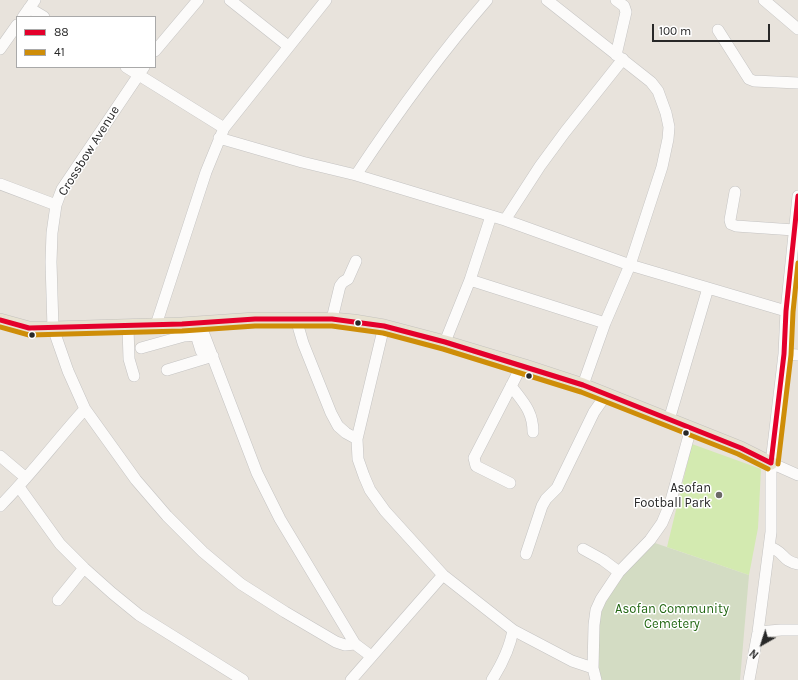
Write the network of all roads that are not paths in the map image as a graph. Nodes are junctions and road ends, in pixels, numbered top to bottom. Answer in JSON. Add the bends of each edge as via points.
{"nodes":[{"id":1,"x":198,"y":0,"type":"edge"},
{"id":2,"x":230,"y":0,"type":"edge"},
{"id":3,"x":326,"y":0,"type":"edge"},
{"id":4,"x":487,"y":0,"type":"edge"},
{"id":5,"x":547,"y":0,"type":"edge"},
{"id":6,"x":616,"y":0,"type":"edge"},
{"id":7,"x":764,"y":0,"type":"edge"},
{"id":8,"x":29,"y":8,"type":"edge"},
{"id":9,"x":42,"y":16,"type":"edge"},
{"id":10,"x":16,"y":26,"type":"edge"},
{"id":11,"x":798,"y":29,"type":"edge"},
{"id":12,"x":718,"y":30,"type":"dead end"},
{"id":13,"x":288,"y":46,"type":"junction"},
{"id":14,"x":0,"y":49,"type":"edge"},
{"id":15,"x":156,"y":50,"type":"edge"},
{"id":16,"x":619,"y":57,"type":"junction"},
{"id":17,"x":130,"y":68,"type":"edge"},
{"id":18,"x":141,"y":71,"type":"edge"},
{"id":19,"x":798,"y":83,"type":"edge"},
{"id":20,"x":221,"y":133,"type":"junction"},
{"id":21,"x":356,"y":175,"type":"junction"},
{"id":22,"x":0,"y":184,"type":"edge"},
{"id":23,"x":735,"y":192,"type":"dead end"},
{"id":24,"x":798,"y":196,"type":"edge"},
{"id":25,"x":56,"y":205,"type":"junction"},
{"id":26,"x":491,"y":216,"type":"junction"},
{"id":27,"x":505,"y":220,"type":"junction"},
{"id":28,"x":794,"y":230,"type":"junction"},
{"id":29,"x":356,"y":261,"type":"dead end"},
{"id":30,"x":630,"y":265,"type":"junction"},
{"id":31,"x":470,"y":280,"type":"junction"},
{"id":32,"x":708,"y":288,"type":"junction"},
{"id":33,"x":786,"y":311,"type":"junction"},
{"id":34,"x":296,"y":319,"type":"junction"},
{"id":35,"x":332,"y":319,"type":"junction"},
{"id":36,"x":0,"y":320,"type":"edge"},
{"id":37,"x":605,"y":323,"type":"junction"},
{"id":38,"x":200,"y":324,"type":"junction"},
{"id":39,"x":154,"y":325,"type":"junction"},
{"id":40,"x":384,"y":326,"type":"junction"},
{"id":41,"x":128,"y":327,"type":"junction"},
{"id":42,"x":53,"y":328,"type":"junction"},
{"id":43,"x":183,"y":330,"type":"junction"},
{"id":44,"x":445,"y":342,"type":"junction"},
{"id":45,"x":156,"y":343,"type":"junction"},
{"id":46,"x":141,"y":348,"type":"dead end"},
{"id":47,"x":200,"y":351,"type":"dead end"},
{"id":48,"x":784,"y":354,"type":"junction"},
{"id":49,"x":798,"y":355,"type":"edge"},
{"id":50,"x":213,"y":356,"type":"junction"},
{"id":51,"x":522,"y":365,"type":"junction"},
{"id":52,"x":167,"y":370,"type":"dead end"},
{"id":53,"x":134,"y":376,"type":"dead end"},
{"id":54,"x":583,"y":385,"type":"junction"},
{"id":55,"x":511,"y":386,"type":"junction"},
{"id":56,"x":606,"y":395,"type":"junction"},
{"id":57,"x":85,"y":409,"type":"junction"},
{"id":58,"x":669,"y":420,"type":"junction"},
{"id":59,"x":690,"y":428,"type":"junction"},
{"id":60,"x":533,"y":432,"type":"dead end"},
{"id":61,"x":357,"y":439,"type":"junction"},
{"id":62,"x":0,"y":456,"type":"edge"},
{"id":63,"x":771,"y":463,"type":"junction"},
{"id":64,"x":798,"y":475,"type":"edge"},
{"id":65,"x":26,"y":478,"type":"junction"},
{"id":66,"x":510,"y":483,"type":"dead end"},
{"id":67,"x":19,"y":487,"type":"junction"},
{"id":68,"x":0,"y":506,"type":"edge"},
{"id":69,"x":769,"y":547,"type":"junction"},
{"id":70,"x":583,"y":549,"type":"dead end"},
{"id":71,"x":526,"y":554,"type":"dead end"},
{"id":72,"x":798,"y":564,"type":"edge"},
{"id":73,"x":84,"y":568,"type":"junction"},
{"id":74,"x":619,"y":572,"type":"junction"},
{"id":75,"x":443,"y":575,"type":"junction"},
{"id":76,"x":58,"y":600,"type":"dead end"},
{"id":77,"x":514,"y":630,"type":"junction"},
{"id":78,"x":798,"y":630,"type":"edge"},
{"id":79,"x":758,"y":632,"type":"junction"},
{"id":80,"x":355,"y":644,"type":"junction"},
{"id":81,"x":371,"y":656,"type":"junction"},
{"id":82,"x":593,"y":668,"type":"junction"},
{"id":83,"x":243,"y":680,"type":"edge"},
{"id":84,"x":352,"y":680,"type":"edge"},
{"id":85,"x":492,"y":680,"type":"edge"},
{"id":86,"x":596,"y":680,"type":"edge"},
{"id":87,"x":749,"y":680,"type":"edge"}],
"edges":[{"from":1,"to":15,"type":"street"},
{"from":2,"to":13,"type":"street"},
{"from":3,"to":13,"type":"street"},
{"from":4,"to":21,"type":"street","via":[[428,73]]},
{"from":5,"to":16,"type":"street"},
{"from":6,"to":16,"type":"street","via":[[624,6],[626,12]]},
{"from":7,"to":11,"type":"street"},
{"from":8,"to":9,"type":"street"},
{"from":10,"to":14,"type":"street"},
{"from":12,"to":19,"type":"street","via":[[754,82]]},
{"from":13,"to":20,"type":"street"},
{"from":16,"to":27,"type":"street","via":[[540,166]]},
{"from":16,"to":30,"type":"street","via":[[652,82],[658,91],[669,127],[662,167]]},
{"from":17,"to":18,"type":"street"},
{"from":18,"to":20,"type":"street"},
{"from":18,"to":25,"type":"street","name":"Crossbow Avenue","via":[[62,189]]},
{"from":20,"to":21,"type":"street","via":[[302,162]]},
{"from":20,"to":39,"type":"street"},
{"from":21,"to":26,"type":"street"},
{"from":22,"to":25,"type":"street"},
{"from":23,"to":28,"type":"street","via":[[730,220],[732,224]]},
{"from":24,"to":28,"type":"street"},
{"from":25,"to":42,"type":"street","name":"Crossbow Avenue","via":[[51,262]]},
{"from":26,"to":27,"type":"street"},
{"from":26,"to":31,"type":"street"},
{"from":27,"to":30,"type":"street"},
{"from":28,"to":33,"type":"street"},
{"from":29,"to":35,"type":"street","via":[[348,279],[340,286]]},
{"from":30,"to":32,"type":"street"},
{"from":30,"to":37,"type":"street"},
{"from":31,"to":37,"type":"street"},
{"from":31,"to":44,"type":"street"},
{"from":32,"to":33,"type":"street"},
{"from":32,"to":58,"type":"street"},
{"from":33,"to":48,"type":"street"},
{"from":34,"to":35,"type":"main road"},
{"from":34,"to":38,"type":"main road","via":[[255,319]]},
{"from":34,"to":61,"type":"street","via":[[331,413],[338,426]]},
{"from":35,"to":40,"type":"main road"},
{"from":36,"to":42,"type":"main road","via":[[30,328]]},
{"from":37,"to":54,"type":"street"},
{"from":38,"to":43,"type":"main road"},
{"from":38,"to":50,"type":"street"},
{"from":39,"to":41,"type":"main road"},
{"from":39,"to":43,"type":"main road"},
{"from":39,"to":45,"type":"street"},
{"from":40,"to":44,"type":"main road"},
{"from":40,"to":61,"type":"street"},
{"from":41,"to":42,"type":"main road"},
{"from":41,"to":53,"type":"street","via":[[128,359]]},
{"from":42,"to":57,"type":"street","name":"Crossbow Avenue"},
{"from":43,"to":45,"type":"street"},
{"from":43,"to":47,"type":"street","via":[[197,338]]},
{"from":44,"to":51,"type":"main road"},
{"from":45,"to":46,"type":"street"},
{"from":48,"to":49,"type":"street"},
{"from":48,"to":63,"type":"street"},
{"from":50,"to":52,"type":"street"},
{"from":50,"to":80,"type":"street","via":[[258,473],[280,519]]},
{"from":51,"to":54,"type":"main road"},
{"from":51,"to":55,"type":"street"},
{"from":54,"to":56,"type":"main road"},
{"from":55,"to":60,"type":"street","via":[[530,411]]},
{"from":55,"to":66,"type":"street","via":[[474,458],[476,466]]},
{"from":56,"to":58,"type":"main road"},
{"from":56,"to":71,"type":"street","via":[[594,412],[557,488],[542,506]]},
{"from":57,"to":65,"type":"street"},
{"from":57,"to":80,"type":"street","name":"Crossbow Avenue","via":[[136,480],[203,552],[241,584],[285,612],[336,642],[345,645]]},
{"from":58,"to":59,"type":"main road"},
{"from":59,"to":63,"type":"main road"},
{"from":59,"to":74,"type":"street","via":[[670,504],[662,523],[650,540]]},
{"from":61,"to":75,"type":"street","via":[[358,459],[370,490],[385,511]]},
{"from":62,"to":65,"type":"street"},
{"from":63,"to":64,"type":"street"},
{"from":63,"to":69,"type":"street"},
{"from":65,"to":67,"type":"street"},
{"from":67,"to":68,"type":"street"},
{"from":67,"to":73,"type":"street","via":[[60,544]]},
{"from":69,"to":72,"type":"street","via":[[776,548],[788,561]]},
{"from":69,"to":79,"type":"street"},
{"from":70,"to":74,"type":"street"},
{"from":73,"to":76,"type":"street"},
{"from":73,"to":83,"type":"street","via":[[139,615]]},
{"from":74,"to":82,"type":"street","via":[[596,610]]},
{"from":75,"to":77,"type":"street"},
{"from":75,"to":81,"type":"street"},
{"from":77,"to":82,"type":"street","via":[[572,661]]},
{"from":77,"to":85,"type":"street","via":[[511,643]]},
{"from":78,"to":79,"type":"street"},
{"from":79,"to":87,"type":"street"},
{"from":80,"to":81,"type":"street"},
{"from":81,"to":84,"type":"street"},
{"from":82,"to":86,"type":"street"}]}
